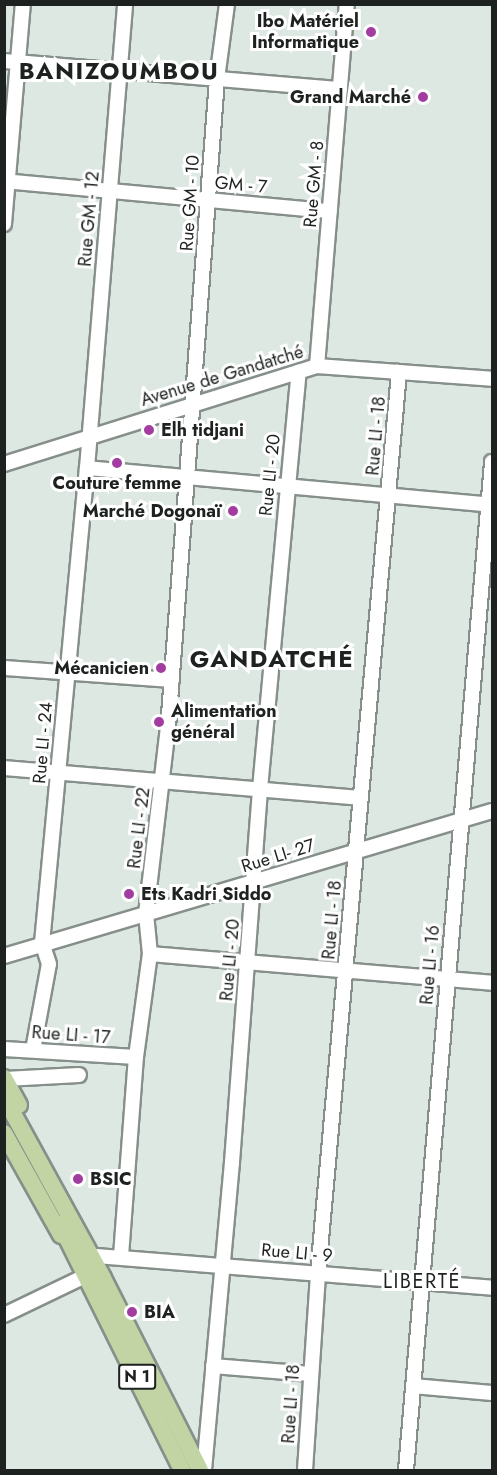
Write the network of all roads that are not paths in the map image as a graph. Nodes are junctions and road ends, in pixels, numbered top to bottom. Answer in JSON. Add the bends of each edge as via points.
{"nodes":[{"id":1,"x":23,"y":4,"type":"edge"},
{"id":2,"x":125,"y":4,"type":"edge"},
{"id":3,"x":226,"y":4,"type":"edge"},
{"id":4,"x":347,"y":4,"type":"edge"},
{"id":5,"x":11,"y":62,"type":"edge"},
{"id":6,"x":119,"y":71,"type":"junction"},
{"id":7,"x":217,"y":79,"type":"junction"},
{"id":8,"x":340,"y":89,"type":"junction"},
{"id":9,"x":7,"y":182,"type":"edge"},
{"id":10,"x":110,"y":191,"type":"junction"},
{"id":11,"x":209,"y":200,"type":"junction"},
{"id":12,"x":330,"y":211,"type":"junction"},
{"id":13,"x":4,"y":224,"type":"edge"},
{"id":14,"x":317,"y":366,"type":"junction"},
{"id":15,"x":299,"y":372,"type":"junction"},
{"id":16,"x":399,"y":372,"type":"junction"},
{"id":17,"x":492,"y":379,"type":"edge"},
{"id":18,"x":193,"y":405,"type":"junction"},
{"id":19,"x":88,"y":437,"type":"junction"},
{"id":20,"x":492,"y":462,"type":"edge"},
{"id":21,"x":4,"y":464,"type":"edge"},
{"id":22,"x":87,"y":468,"type":"junction"},
{"id":23,"x":187,"y":478,"type":"junction"},
{"id":24,"x":287,"y":487,"type":"junction"},
{"id":25,"x":388,"y":496,"type":"junction"},
{"id":26,"x":491,"y":504,"type":"edge"},
{"id":27,"x":4,"y":668,"type":"edge"},
{"id":28,"x":67,"y":674,"type":"junction"},
{"id":29,"x":172,"y":680,"type":"junction"},
{"id":30,"x":4,"y":768,"type":"edge"},
{"id":31,"x":58,"y":773,"type":"junction"},
{"id":32,"x":163,"y":782,"type":"junction"},
{"id":33,"x":260,"y":789,"type":"junction"},
{"id":34,"x":359,"y":798,"type":"junction"},
{"id":35,"x":492,"y":811,"type":"edge"},
{"id":36,"x":461,"y":819,"type":"junction"},
{"id":37,"x":356,"y":851,"type":"junction"},
{"id":38,"x":255,"y":882,"type":"junction"},
{"id":39,"x":146,"y":914,"type":"junction"},
{"id":40,"x":42,"y":943,"type":"junction"},
{"id":41,"x":150,"y":954,"type":"junction"},
{"id":42,"x":4,"y":956,"type":"edge"},
{"id":43,"x":247,"y":961,"type":"junction"},
{"id":44,"x":346,"y":970,"type":"junction"},
{"id":45,"x":447,"y":979,"type":"junction"},
{"id":46,"x":492,"y":983,"type":"edge"},
{"id":47,"x":4,"y":1049,"type":"edge"},
{"id":48,"x":33,"y":1050,"type":"junction"},
{"id":49,"x":136,"y":1057,"type":"junction"},
{"id":50,"x":79,"y":1076,"type":"dead end"},
{"id":51,"x":5,"y":1079,"type":"edge"},
{"id":52,"x":4,"y":1097,"type":"edge"},
{"id":53,"x":4,"y":1120,"type":"edge"},
{"id":54,"x":4,"y":1133,"type":"edge"},
{"id":55,"x":75,"y":1239,"type":"junction"},
{"id":56,"x":98,"y":1256,"type":"junction"},
{"id":57,"x":121,"y":1256,"type":"junction"},
{"id":58,"x":221,"y":1265,"type":"junction"},
{"id":59,"x":318,"y":1274,"type":"junction"},
{"id":60,"x":93,"y":1279,"type":"junction"},
{"id":61,"x":422,"y":1281,"type":"junction"},
{"id":62,"x":492,"y":1288,"type":"edge"},
{"id":63,"x":4,"y":1315,"type":"edge"},
{"id":64,"x":213,"y":1366,"type":"junction"},
{"id":65,"x":311,"y":1374,"type":"junction"},
{"id":66,"x":413,"y":1386,"type":"junction"},
{"id":67,"x":492,"y":1393,"type":"edge"},
{"id":68,"x":198,"y":1469,"type":"edge"},
{"id":69,"x":305,"y":1470,"type":"edge"},
{"id":70,"x":406,"y":1470,"type":"edge"}],
"edges":[{"from":1,"to":5,"type":"street"},
{"from":2,"to":6,"type":"street","name":"Rue GM - 12"},
{"from":3,"to":7,"type":"street","name":"Rue GM - 10"},
{"from":4,"to":8,"type":"street","name":"Rue GM - 8"},
{"from":5,"to":6,"type":"street"},
{"from":5,"to":9,"type":"street"},
{"from":6,"to":7,"type":"street"},
{"from":6,"to":10,"type":"street","name":"Rue GM - 12"},
{"from":7,"to":8,"type":"street"},
{"from":7,"to":11,"type":"street","name":"Rue GM - 10"},
{"from":8,"to":12,"type":"street","name":"Rue GM - 8"},
{"from":9,"to":10,"type":"street","name":"GM - 7"},
{"from":9,"to":13,"type":"street"},
{"from":10,"to":11,"type":"street","name":"GM - 7"},
{"from":10,"to":19,"type":"street","name":"Rue GM - 12"},
{"from":11,"to":12,"type":"street","name":"GM - 7"},
{"from":11,"to":18,"type":"street","name":"Rue GM - 10"},
{"from":12,"to":14,"type":"street","name":"Rue GM - 8"},
{"from":14,"to":15,"type":"street","name":"Avenue de Gandatché"},
{"from":14,"to":16,"type":"street","name":"Avenue de Gandatché"},
{"from":15,"to":18,"type":"street","name":"Avenue de Gandatché"},
{"from":15,"to":24,"type":"street","name":"Rue LI - 20"},
{"from":16,"to":17,"type":"street","name":"Avenue de Gandatché"},
{"from":16,"to":25,"type":"street","name":"Rue LI - 18"},
{"from":18,"to":19,"type":"street","name":"Avenue de Gandatché"},
{"from":18,"to":23,"type":"street","name":"Rue LI - 22"},
{"from":19,"to":21,"type":"street","name":"Avenue de Gandatché"},
{"from":19,"to":22,"type":"street","name":"Rue LI - 24"},
{"from":20,"to":26,"type":"street","name":"Rue LI - 16"},
{"from":22,"to":23,"type":"street"},
{"from":22,"to":28,"type":"street","name":"Rue LI - 24"},
{"from":23,"to":24,"type":"street"},
{"from":23,"to":29,"type":"street","name":"Rue LI - 22"},
{"from":24,"to":25,"type":"street"},
{"from":24,"to":33,"type":"street","name":"Rue LI - 20"},
{"from":25,"to":26,"type":"street"},
{"from":25,"to":34,"type":"street","name":"Rue LI - 18"},
{"from":26,"to":36,"type":"street","name":"Rue LI - 16"},
{"from":27,"to":28,"type":"street"},
{"from":28,"to":29,"type":"street"},
{"from":28,"to":31,"type":"street","name":"Rue LI - 24"},
{"from":29,"to":32,"type":"street","name":"Rue LI - 22"},
{"from":30,"to":31,"type":"street"},
{"from":31,"to":32,"type":"street"},
{"from":31,"to":40,"type":"street","name":"Rue LI - 24"},
{"from":32,"to":33,"type":"street"},
{"from":32,"to":39,"type":"street","name":"Rue LI - 22"},
{"from":33,"to":34,"type":"street"},
{"from":33,"to":38,"type":"street","name":"Rue LI - 20"},
{"from":34,"to":37,"type":"street","name":"Rue LI - 18"},
{"from":35,"to":36,"type":"street","name":"Rue LI- 27"},
{"from":36,"to":37,"type":"street","name":"Rue LI- 27"},
{"from":36,"to":45,"type":"street","name":"Rue LI - 16"},
{"from":37,"to":38,"type":"street","name":"Rue LI- 27"},
{"from":37,"to":44,"type":"street","name":"Rue LI - 18"},
{"from":38,"to":39,"type":"street","name":"Rue LI- 27"},
{"from":38,"to":43,"type":"street","name":"Rue LI - 20"},
{"from":39,"to":40,"type":"street","name":"Rue LI- 27"},
{"from":39,"to":41,"type":"street","name":"Rue LI - 22"},
{"from":40,"to":42,"type":"street","name":"Rue LI- 27"},
{"from":40,"to":48,"type":"street","name":"Rue LI - 24","via":[[49,964]]},
{"from":41,"to":43,"type":"street"},
{"from":41,"to":49,"type":"street","name":"Rue LI - 22"},
{"from":43,"to":44,"type":"street"},
{"from":43,"to":58,"type":"street","name":"Rue LI - 20"},
{"from":44,"to":45,"type":"street"},
{"from":44,"to":59,"type":"street","name":"Rue LI - 18"},
{"from":45,"to":46,"type":"street"},
{"from":45,"to":61,"type":"street","name":"Rue LI - 16"},
{"from":47,"to":48,"type":"street","name":"Rue LI - 17"},
{"from":48,"to":49,"type":"street","name":"Rue LI - 17"},
{"from":49,"to":57,"type":"street","name":"Rue LI - 22"},
{"from":50,"to":51,"type":"street"},
{"from":51,"to":56,"type":"main road"},
{"from":52,"to":55,"type":"main road"},
{"from":53,"to":55,"type":"main road"},
{"from":54,"to":60,"type":"main road"},
{"from":55,"to":60,"type":"main road"},
{"from":56,"to":57,"type":"street","name":"Rue LI - 9"},
{"from":56,"to":60,"type":"main road"},
{"from":57,"to":58,"type":"street","name":"Rue LI - 9"},
{"from":58,"to":59,"type":"street","name":"Rue LI - 9"},
{"from":58,"to":64,"type":"street","name":"Rue LI - 20"},
{"from":59,"to":61,"type":"street","name":"Rue LI - 9"},
{"from":59,"to":65,"type":"street","name":"Rue LI - 18"},
{"from":60,"to":63,"type":"street"},
{"from":60,"to":68,"type":"main road"},
{"from":61,"to":62,"type":"street","name":"Rue LI - 9"},
{"from":61,"to":66,"type":"street","name":"Rue LI - 16"},
{"from":64,"to":65,"type":"street"},
{"from":64,"to":68,"type":"street","name":"Rue LI - 20"},
{"from":65,"to":69,"type":"street","name":"Rue LI - 18"},
{"from":66,"to":67,"type":"street"},
{"from":66,"to":70,"type":"street","name":"Rue LI - 16"}]}
